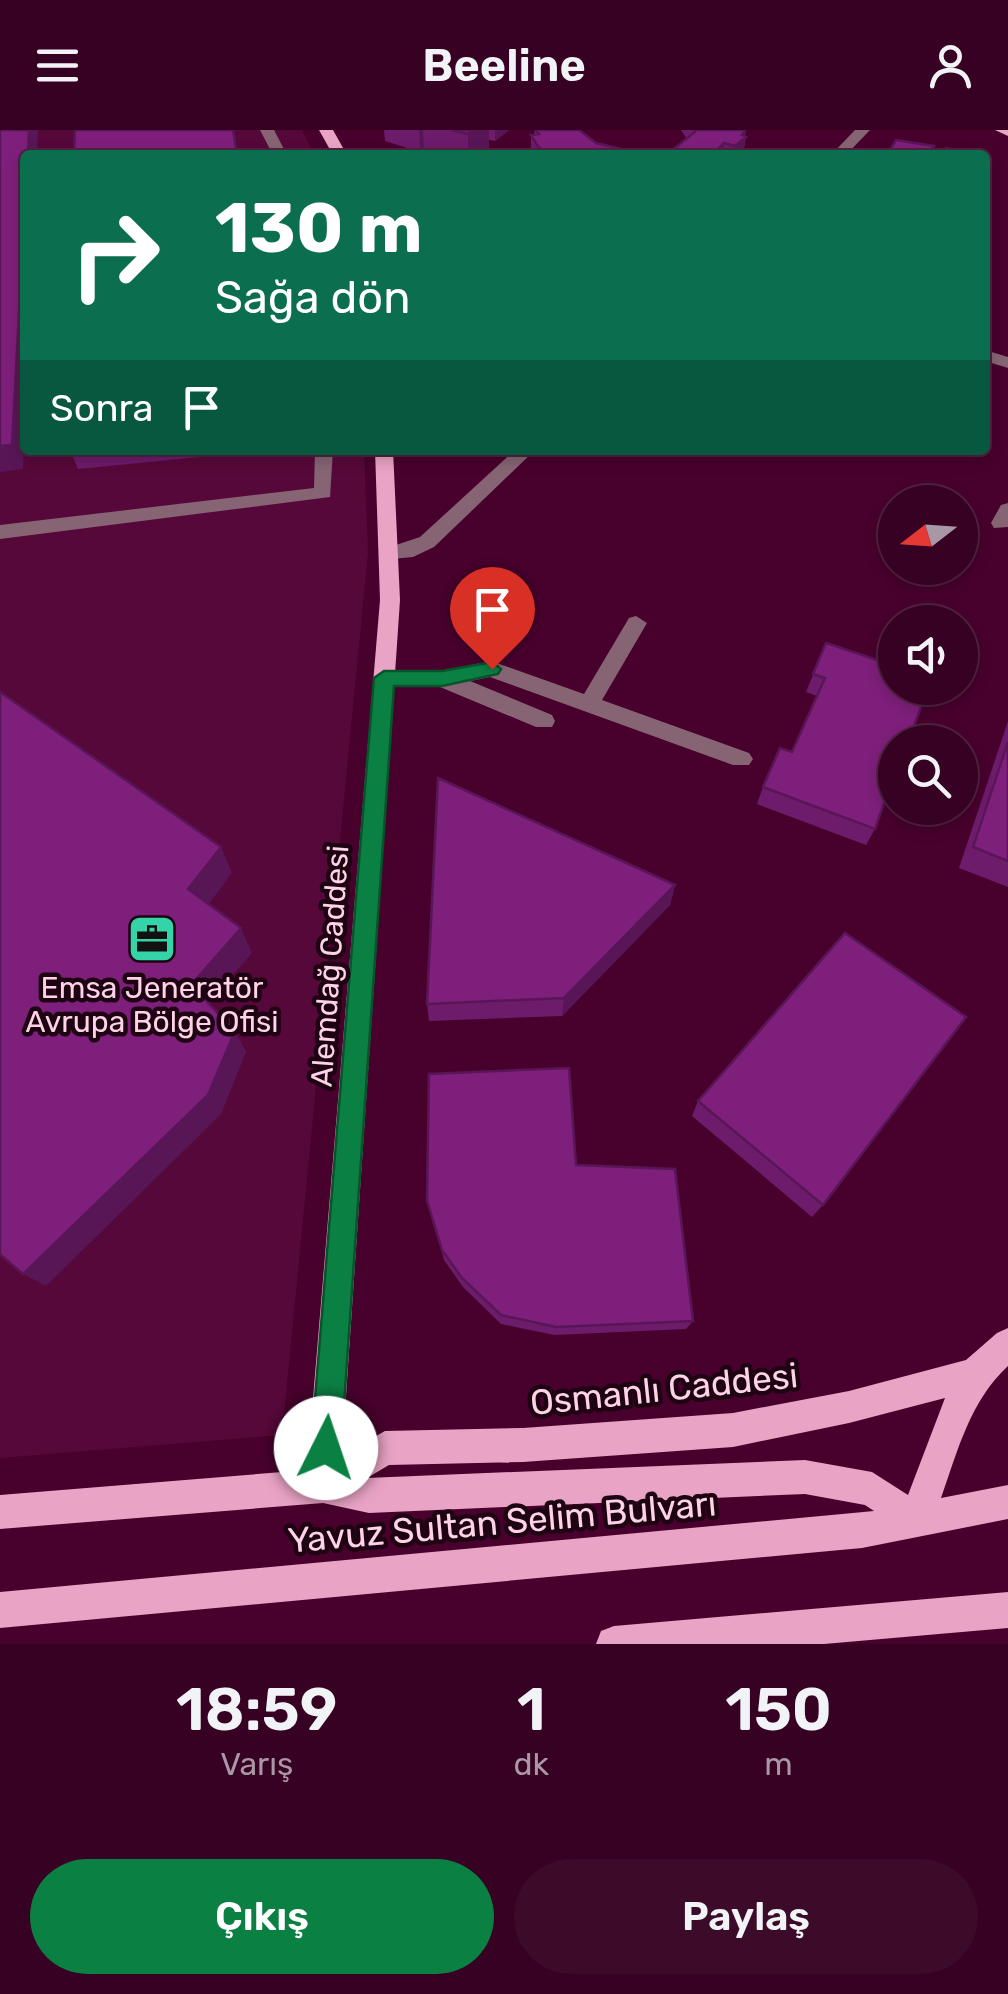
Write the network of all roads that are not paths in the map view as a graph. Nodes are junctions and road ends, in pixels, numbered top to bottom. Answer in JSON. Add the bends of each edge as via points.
{"nodes":[{"id":1,"x":864,"y":130,"type":"edge"},
{"id":2,"x":843,"y":150,"type":"edge"},
{"id":3,"x":324,"y":455,"type":"edge"},
{"id":4,"x":384,"y":455,"type":"edge"},
{"id":5,"x":521,"y":455,"type":"edge"},
{"id":6,"x":0,"y":532,"type":"edge"},
{"id":7,"x":388,"y":555,"type":"junction"},
{"id":8,"x":636,"y":623,"type":"dead end"},
{"id":9,"x":384,"y":678,"type":"junction"},
{"id":10,"x":442,"y":678,"type":"junction"},
{"id":11,"x":588,"y":704,"type":"junction"},
{"id":12,"x":544,"y":720,"type":"dead end"},
{"id":13,"x":741,"y":759,"type":"dead end"},
{"id":14,"x":1008,"y":1344,"type":"edge"},
{"id":15,"x":974,"y":1374,"type":"junction"},
{"id":16,"x":324,"y":1486,"type":"junction"},
{"id":17,"x":1008,"y":1502,"type":"edge"},
{"id":18,"x":0,"y":1512,"type":"edge"},
{"id":19,"x":916,"y":1522,"type":"junction"},
{"id":20,"x":0,"y":1610,"type":"edge"},
{"id":21,"x":1008,"y":1610,"type":"edge"},
{"id":22,"x":614,"y":1644,"type":"edge"}],
"edges":[{"from":1,"to":2,"type":"street"},
{"from":3,"to":6,"type":"street","via":[[323,493]]},
{"from":4,"to":7,"type":"main road","name":"Alemdağ Caddesi"},
{"from":5,"to":7,"type":"street","via":[[427,542]]},
{"from":7,"to":9,"type":"main road","name":"Alemdağ Caddesi"},
{"from":8,"to":11,"type":"street"},
{"from":9,"to":10,"type":"street"},
{"from":9,"to":16,"type":"main road","name":"Alemdağ Caddesi"},
{"from":10,"to":11,"type":"street","via":[[492,669]]},
{"from":10,"to":12,"type":"street"},
{"from":11,"to":13,"type":"street"},
{"from":14,"to":15,"type":"main road","name":"Osmanlı Caddesi"},
{"from":15,"to":16,"type":"main road","name":"Osmanlı Caddesi","via":[[732,1430],[385,1448]]},
{"from":15,"to":19,"type":"main road"},
{"from":16,"to":18,"type":"main road"},
{"from":16,"to":19,"type":"main road","via":[[369,1496],[804,1477],[872,1489]]},
{"from":17,"to":19,"type":"main road","name":"Yavuz Sultan Selim Bulvarı"},
{"from":19,"to":20,"type":"main road","name":"Yavuz Sultan Selim Bulvarı"},
{"from":21,"to":22,"type":"main road"}]}
